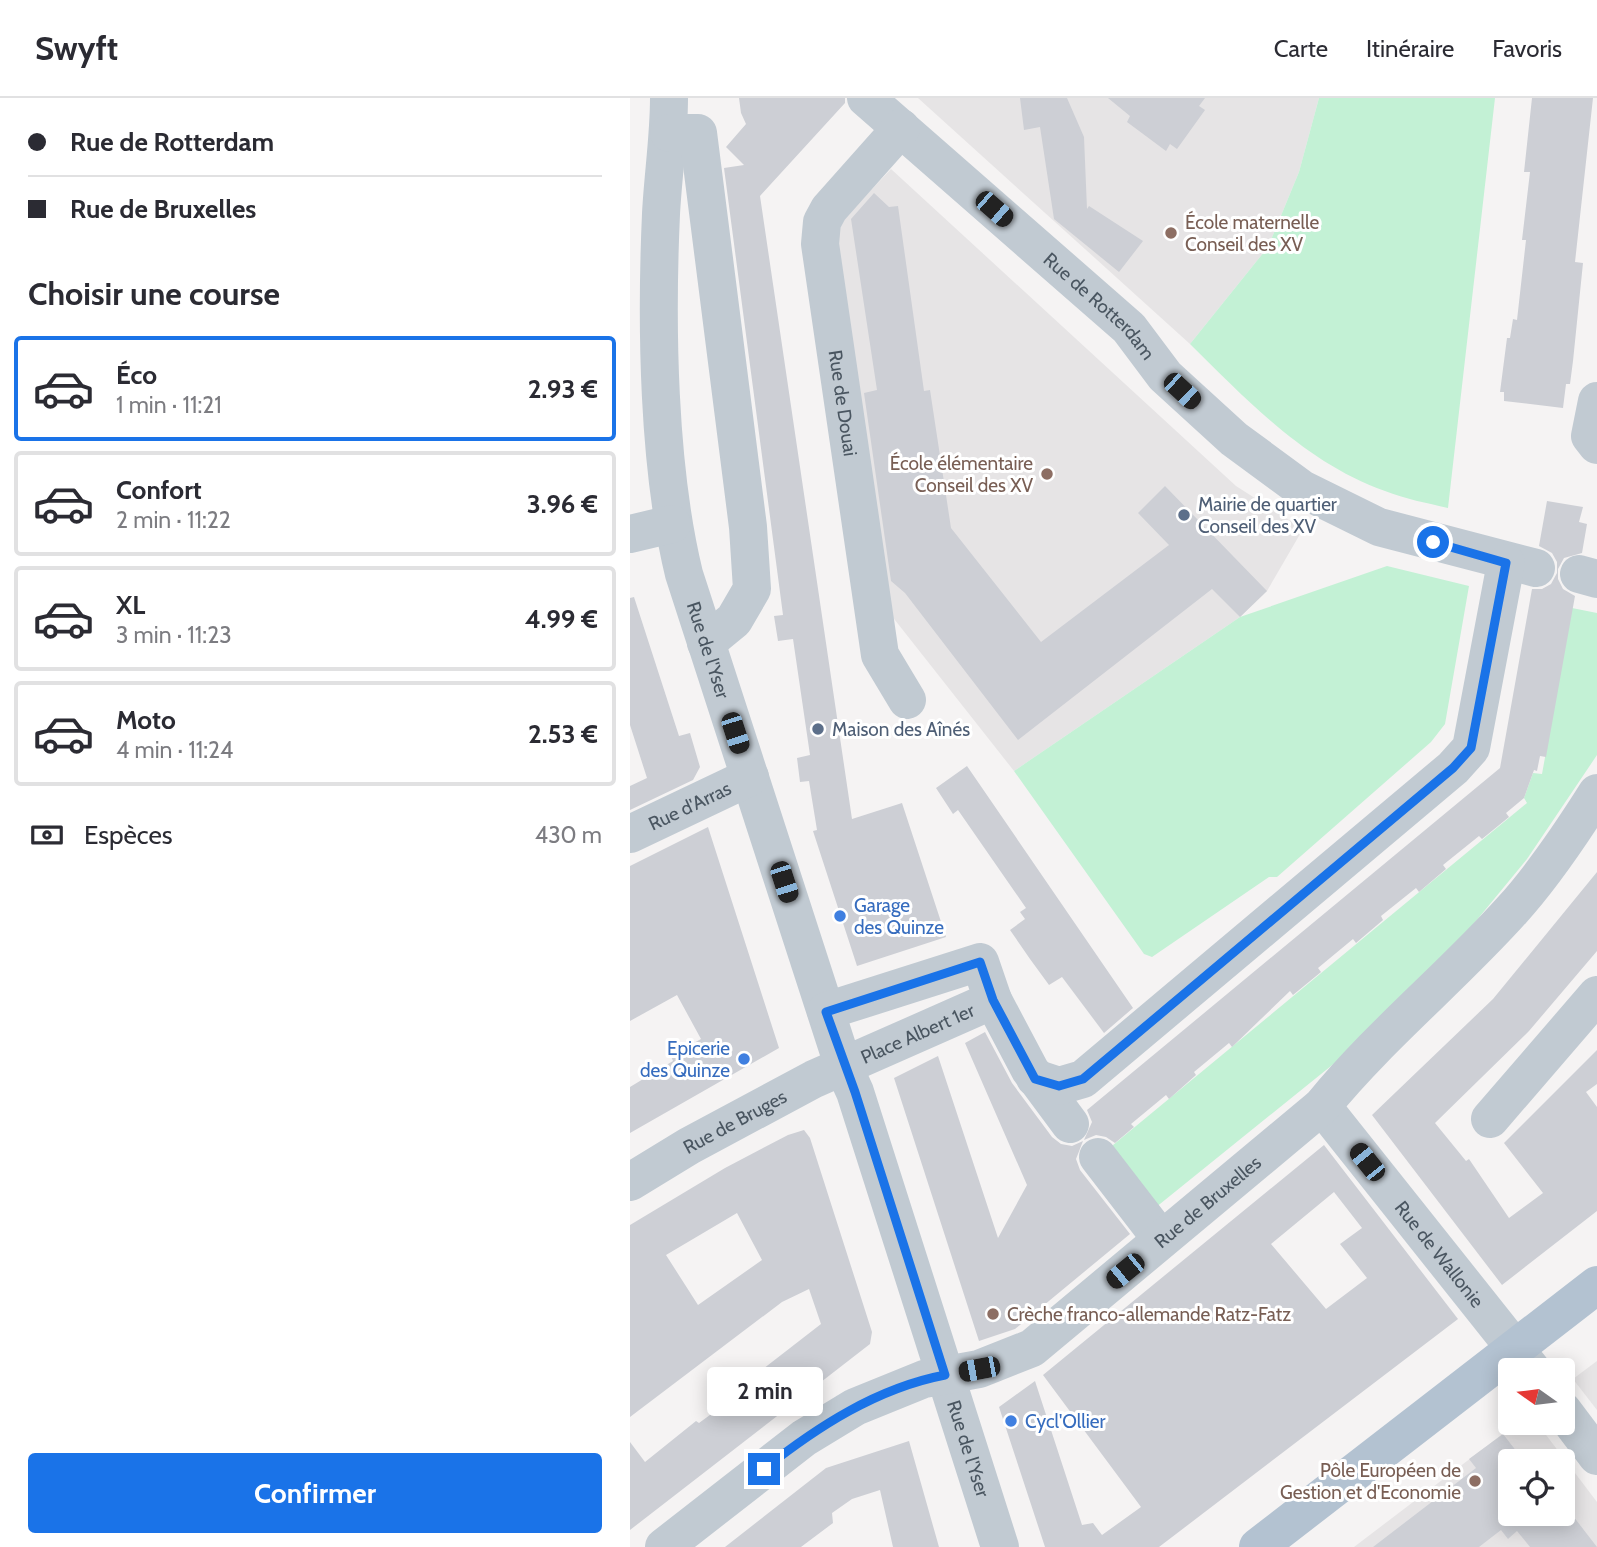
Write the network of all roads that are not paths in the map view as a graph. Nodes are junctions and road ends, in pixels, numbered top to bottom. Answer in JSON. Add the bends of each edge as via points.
{"nodes":[{"id":1,"x":866,"y":98,"type":"edge"},
{"id":2,"x":673,"y":110,"type":"edge"},
{"id":3,"x":901,"y":128,"type":"junction"},
{"id":4,"x":1597,"y":401,"type":"edge"},
{"id":5,"x":1597,"y":445,"type":"edge"},
{"id":6,"x":672,"y":524,"type":"junction"},
{"id":7,"x":630,"y":534,"type":"edge"},
{"id":8,"x":706,"y":643,"type":"junction"},
{"id":9,"x":907,"y":699,"type":"dead end"},
{"id":10,"x":750,"y":777,"type":"junction"},
{"id":11,"x":1597,"y":793,"type":"edge"},
{"id":12,"x":630,"y":834,"type":"edge"},
{"id":13,"x":1597,"y":995,"type":"edge"},
{"id":14,"x":993,"y":1000,"type":"junction"},
{"id":15,"x":826,"y":1012,"type":"junction"},
{"id":16,"x":844,"y":1068,"type":"junction"},
{"id":17,"x":1035,"y":1079,"type":"junction"},
{"id":18,"x":1322,"y":1106,"type":"junction"},
{"id":19,"x":1490,"y":1119,"type":"dead end"},
{"id":20,"x":1070,"y":1124,"type":"dead end"},
{"id":21,"x":1098,"y":1157,"type":"dead end"},
{"id":22,"x":630,"y":1182,"type":"edge"},
{"id":23,"x":1155,"y":1231,"type":"dead end"},
{"id":24,"x":1597,"y":1285,"type":"edge"},
{"id":25,"x":1522,"y":1358,"type":"edge"},
{"id":26,"x":1526,"y":1358,"type":"edge"},
{"id":27,"x":945,"y":1375,"type":"junction"},
{"id":28,"x":1498,"y":1378,"type":"edge"},
{"id":29,"x":1575,"y":1427,"type":"edge"},
{"id":30,"x":1597,"y":1456,"type":"edge"},
{"id":31,"x":664,"y":1547,"type":"edge"},
{"id":32,"x":1000,"y":1547,"type":"edge"},
{"id":33,"x":1258,"y":1547,"type":"edge"}],
"edges":[{"from":1,"to":3,"type":"street","name":"Rue de Rotterdam"},
{"from":2,"to":6,"type":"street","name":"Rue de l'Yser","via":[[661,213],[660,289]]},
{"from":2,"to":8,"type":"street","via":[[698,133],[752,589],[734,620]]},
{"from":3,"to":9,"type":"street","name":"Rue de Douai","via":[[829,209],[820,233],[880,655]]},
{"from":3,"to":17,"type":"street","name":"Rue de Rotterdam","via":[[1129,328],[1165,376],[1234,439],[1302,489],[1379,527],[1521,565],[1471,748],[1453,768],[1083,1079],[1059,1086]]},
{"from":4,"to":5,"type":"street","via":[[1590,436]]},
{"from":6,"to":7,"type":"street"},
{"from":6,"to":8,"type":"street","name":"Rue de l'Yser"},
{"from":8,"to":10,"type":"street","name":"Rue de l'Yser"},
{"from":10,"to":12,"type":"street","name":"Rue d'Arras"},
{"from":10,"to":15,"type":"street","name":"Rue de l'Yser"},
{"from":11,"to":18,"type":"street","name":"Rue de Bruxelles","via":[[1514,909],[1357,1064]]},
{"from":13,"to":19,"type":"street"},
{"from":14,"to":15,"type":"street","name":"Place Albert 1er","via":[[980,962]]},
{"from":14,"to":16,"type":"street","name":"Place Albert 1er"},
{"from":14,"to":17,"type":"street","name":"Place Albert 1er"},
{"from":15,"to":16,"type":"street","name":"Rue de l'Yser"},
{"from":16,"to":22,"type":"street","name":"Rue de Bruges","via":[[814,1079]]},
{"from":16,"to":27,"type":"street","name":"Rue de l'Yser"},
{"from":17,"to":20,"type":"street","name":"Place Albert 1er"},
{"from":18,"to":25,"type":"street","name":"Rue de Wallonie"},
{"from":18,"to":27,"type":"street","name":"Rue de Bruxelles","via":[[1032,1348],[979,1369]]},
{"from":21,"to":23,"type":"street"},
{"from":24,"to":26,"type":"main road"},
{"from":27,"to":31,"type":"street","name":"Rue de Bruxelles","via":[[855,1407],[804,1438]]},
{"from":27,"to":32,"type":"street","name":"Rue de l'Yser"},
{"from":28,"to":33,"type":"main road"},
{"from":29,"to":30,"type":"street"}]}
